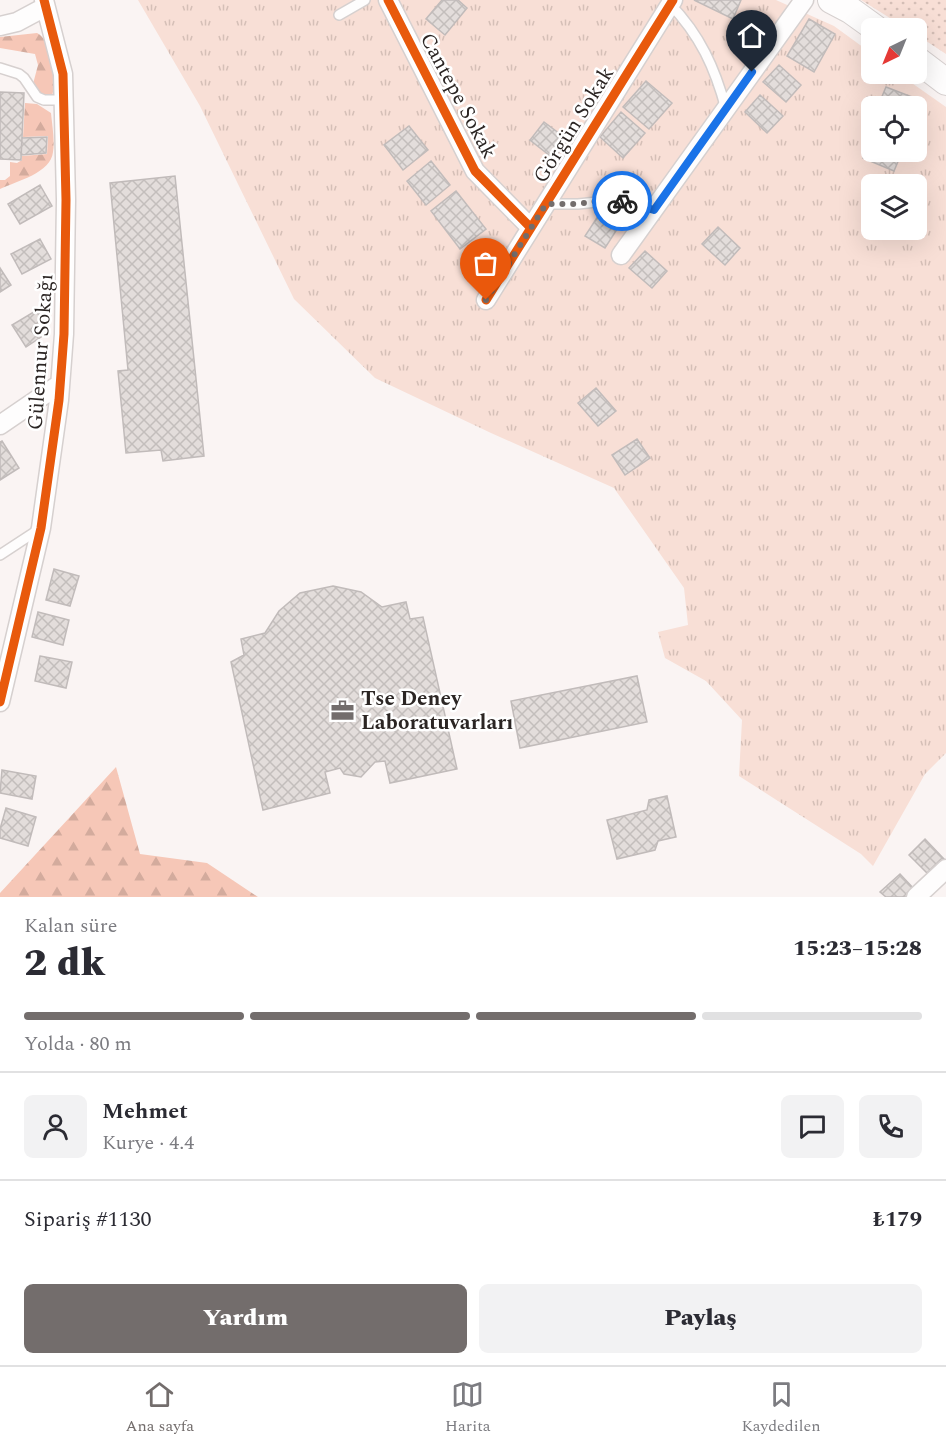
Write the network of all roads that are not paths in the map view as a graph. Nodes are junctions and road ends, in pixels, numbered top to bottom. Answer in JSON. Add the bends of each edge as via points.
{"nodes":[{"id":1,"x":365,"y":0,"type":"edge"},
{"id":2,"x":804,"y":0,"type":"edge"},
{"id":3,"x":831,"y":0,"type":"edge"},
{"id":4,"x":390,"y":1,"type":"edge"},
{"id":5,"x":671,"y":2,"type":"edge"},
{"id":6,"x":45,"y":3,"type":"edge"},
{"id":7,"x":339,"y":15,"type":"dead end"},
{"id":8,"x":861,"y":18,"type":"edge"},
{"id":9,"x":0,"y":26,"type":"edge"},
{"id":10,"x":927,"y":67,"type":"edge"},
{"id":11,"x":0,"y":68,"type":"edge"},
{"id":12,"x":946,"y":82,"type":"edge"},
{"id":13,"x":64,"y":100,"type":"junction"},
{"id":14,"x":726,"y":109,"type":"junction"},
{"id":15,"x":546,"y":204,"type":"junction"},
{"id":16,"x":654,"y":210,"type":"junction"},
{"id":17,"x":531,"y":228,"type":"junction"},
{"id":18,"x":621,"y":255,"type":"dead end"},
{"id":19,"x":486,"y":300,"type":"dead end"},
{"id":20,"x":60,"y":384,"type":"junction"},
{"id":21,"x":0,"y":425,"type":"edge"},
{"id":22,"x":41,"y":528,"type":"junction"},
{"id":23,"x":0,"y":555,"type":"edge"},
{"id":24,"x":3,"y":677,"type":"edge"},
{"id":25,"x":0,"y":702,"type":"edge"},
{"id":26,"x":946,"y":869,"type":"edge"},
{"id":27,"x":916,"y":897,"type":"edge"}],
"edges":[{"from":1,"to":7,"type":"lane"},
{"from":2,"to":14,"type":"street"},
{"from":3,"to":8,"type":"street"},
{"from":4,"to":17,"type":"street","name":"Cantepe Sokak","via":[[475,171]]},
{"from":5,"to":14,"type":"lane","via":[[703,48],[717,76]]},
{"from":5,"to":15,"type":"street","name":"Görgün Sokak"},
{"from":6,"to":9,"type":"street","via":[[17,22]]},
{"from":6,"to":13,"type":"street","name":"Gülennur Sokağı","via":[[61,62]]},
{"from":10,"to":12,"type":"street"},
{"from":11,"to":13,"type":"lane","via":[[19,74],[37,97]]},
{"from":13,"to":20,"type":"street","name":"Gülennur Sokağı","via":[[64,334]]},
{"from":14,"to":16,"type":"street"},
{"from":15,"to":16,"type":"lane","via":[[616,200]]},
{"from":15,"to":17,"type":"street","name":"Görgün Sokak"},
{"from":16,"to":18,"type":"street"},
{"from":17,"to":19,"type":"street","name":"Görgün Sokak"},
{"from":20,"to":21,"type":"street"},
{"from":20,"to":22,"type":"street","name":"Gülennur Sokağı"},
{"from":22,"to":23,"type":"lane"},
{"from":22,"to":24,"type":"street","name":"Gülennur Sokağı"},
{"from":24,"to":25,"type":"street","name":"Gülennur Sokağı"},
{"from":26,"to":27,"type":"street"}]}
